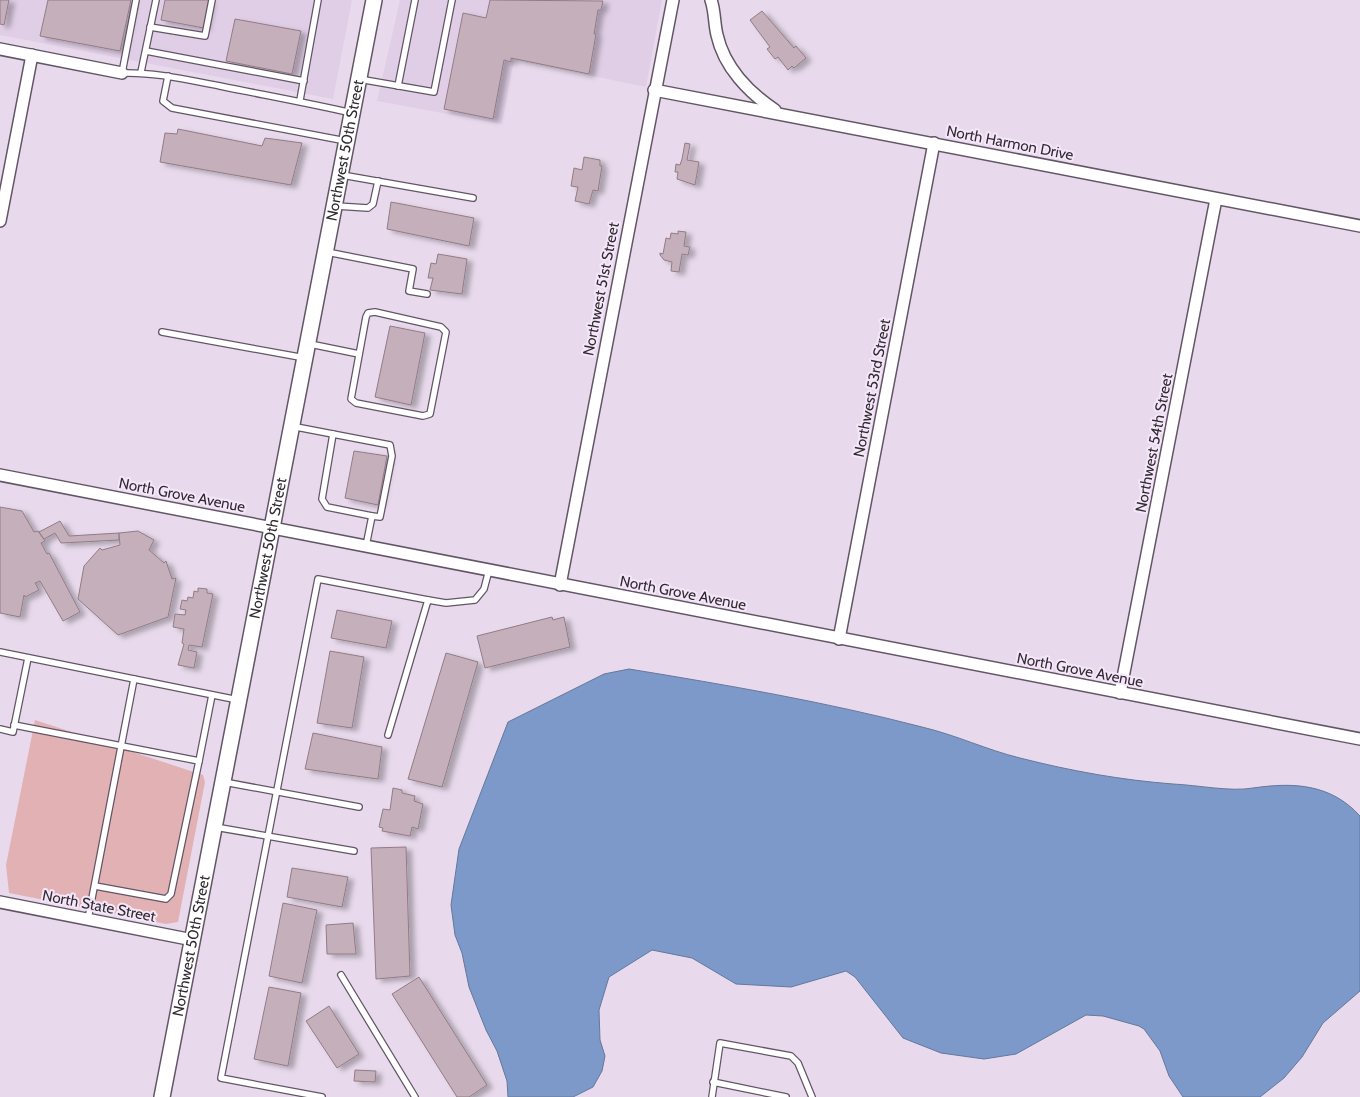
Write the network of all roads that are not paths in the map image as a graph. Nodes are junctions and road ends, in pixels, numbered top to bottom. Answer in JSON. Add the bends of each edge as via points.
{"nodes":[{"id":1,"x":136,"y":0,"type":"edge"},
{"id":2,"x":156,"y":0,"type":"edge"},
{"id":3,"x":212,"y":0,"type":"edge"},
{"id":4,"x":318,"y":0,"type":"edge"},
{"id":5,"x":374,"y":0,"type":"edge"},
{"id":6,"x":414,"y":0,"type":"edge"},
{"id":7,"x":452,"y":0,"type":"edge"},
{"id":8,"x":673,"y":0,"type":"edge"},
{"id":9,"x":711,"y":0,"type":"edge"},
{"id":10,"x":150,"y":27,"type":"junction"},
{"id":11,"x":0,"y":49,"type":"edge"},
{"id":12,"x":146,"y":51,"type":"junction"},
{"id":13,"x":32,"y":56,"type":"junction"},
{"id":14,"x":141,"y":72,"type":"junction"},
{"id":15,"x":122,"y":73,"type":"junction"},
{"id":16,"x":168,"y":76,"type":"junction"},
{"id":17,"x":358,"y":79,"type":"junction"},
{"id":18,"x":304,"y":81,"type":"junction"},
{"id":19,"x":398,"y":86,"type":"junction"},
{"id":20,"x":654,"y":90,"type":"junction"},
{"id":21,"x":300,"y":100,"type":"junction"},
{"id":22,"x":352,"y":114,"type":"junction"},
{"id":23,"x":780,"y":114,"type":"junction"},
{"id":24,"x":346,"y":141,"type":"junction"},
{"id":25,"x":934,"y":143,"type":"junction"},
{"id":26,"x":340,"y":175,"type":"junction"},
{"id":27,"x":378,"y":181,"type":"junction"},
{"id":28,"x":473,"y":198,"type":"dead end"},
{"id":29,"x":1216,"y":199,"type":"junction"},
{"id":30,"x":334,"y":206,"type":"junction"},
{"id":31,"x":0,"y":221,"type":"edge"},
{"id":32,"x":1360,"y":226,"type":"edge"},
{"id":33,"x":325,"y":252,"type":"junction"},
{"id":34,"x":427,"y":294,"type":"dead end"},
{"id":35,"x":162,"y":332,"type":"dead end"},
{"id":36,"x":306,"y":351,"type":"junction"},
{"id":37,"x":359,"y":354,"type":"junction"},
{"id":38,"x":292,"y":426,"type":"junction"},
{"id":39,"x":333,"y":434,"type":"junction"},
{"id":40,"x":0,"y":475,"type":"edge"},
{"id":41,"x":372,"y":516,"type":"junction"},
{"id":42,"x":272,"y":528,"type":"junction"},
{"id":43,"x":366,"y":546,"type":"junction"},
{"id":44,"x":489,"y":570,"type":"junction"},
{"id":45,"x":560,"y":584,"type":"junction"},
{"id":46,"x":428,"y":600,"type":"junction"},
{"id":47,"x":839,"y":639,"type":"junction"},
{"id":48,"x":0,"y":652,"type":"edge"},
{"id":49,"x":28,"y":658,"type":"junction"},
{"id":50,"x":134,"y":679,"type":"junction"},
{"id":51,"x":1120,"y":693,"type":"junction"},
{"id":52,"x":212,"y":695,"type":"junction"},
{"id":53,"x":240,"y":700,"type":"junction"},
{"id":54,"x":14,"y":725,"type":"junction"},
{"id":55,"x":0,"y":729,"type":"edge"},
{"id":56,"x":388,"y":735,"type":"dead end"},
{"id":57,"x":1360,"y":739,"type":"edge"},
{"id":58,"x":122,"y":746,"type":"junction"},
{"id":59,"x":199,"y":761,"type":"junction"},
{"id":60,"x":224,"y":782,"type":"junction"},
{"id":61,"x":276,"y":791,"type":"junction"},
{"id":62,"x":359,"y":806,"type":"dead end"},
{"id":63,"x":215,"y":827,"type":"junction"},
{"id":64,"x":267,"y":836,"type":"junction"},
{"id":65,"x":354,"y":851,"type":"dead end"},
{"id":66,"x":95,"y":886,"type":"junction"},
{"id":67,"x":0,"y":902,"type":"edge"},
{"id":68,"x":88,"y":919,"type":"junction"},
{"id":69,"x":193,"y":940,"type":"junction"},
{"id":70,"x":341,"y":975,"type":"dead end"},
{"id":71,"x":713,"y":1082,"type":"junction"},
{"id":72,"x":162,"y":1097,"type":"edge"},
{"id":73,"x":322,"y":1097,"type":"edge"},
{"id":74,"x":415,"y":1097,"type":"edge"},
{"id":75,"x":712,"y":1097,"type":"edge"},
{"id":76,"x":786,"y":1097,"type":"edge"},
{"id":77,"x":812,"y":1097,"type":"edge"}],
"edges":[{"from":1,"to":15,"type":"lane"},
{"from":2,"to":10,"type":"lane"},
{"from":3,"to":10,"type":"lane","via":[[205,36]]},
{"from":4,"to":18,"type":"lane"},
{"from":5,"to":17,"type":"main road","name":"Northwest 50th Street"},
{"from":6,"to":19,"type":"lane"},
{"from":7,"to":19,"type":"lane","via":[[434,92]]},
{"from":8,"to":20,"type":"street","name":"Northwest 51st Street"},
{"from":9,"to":23,"type":"street","via":[[717,36],[737,76],[753,95]]},
{"from":10,"to":12,"type":"lane"},
{"from":11,"to":13,"type":"street"},
{"from":12,"to":14,"type":"lane"},
{"from":12,"to":18,"type":"lane"},
{"from":13,"to":15,"type":"street"},
{"from":13,"to":31,"type":"street"},
{"from":14,"to":15,"type":"lane"},
{"from":14,"to":16,"type":"lane"},
{"from":16,"to":21,"type":"lane"},
{"from":16,"to":24,"type":"lane","via":[[163,101],[172,108]]},
{"from":17,"to":19,"type":"lane"},
{"from":17,"to":22,"type":"main road","name":"Northwest 50th Street"},
{"from":18,"to":21,"type":"lane"},
{"from":20,"to":23,"type":"street","name":"North Harmon Drive"},
{"from":20,"to":45,"type":"street","name":"Northwest 51st Street"},
{"from":21,"to":22,"type":"lane"},
{"from":22,"to":24,"type":"main road","name":"Northwest 50th Street"},
{"from":23,"to":25,"type":"street","name":"North Harmon Drive"},
{"from":24,"to":26,"type":"main road","name":"Northwest 50th Street"},
{"from":25,"to":29,"type":"street","name":"North Harmon Drive"},
{"from":25,"to":47,"type":"street","name":"Northwest 53rd Street"},
{"from":26,"to":27,"type":"lane"},
{"from":26,"to":30,"type":"main road","name":"Northwest 50th Street"},
{"from":27,"to":28,"type":"lane"},
{"from":27,"to":30,"type":"lane","via":[[373,204],[368,208]]},
{"from":29,"to":32,"type":"street","name":"North Harmon Drive"},
{"from":29,"to":51,"type":"street","name":"Northwest 54th Street"},
{"from":30,"to":33,"type":"main road","name":"Northwest 50th Street"},
{"from":33,"to":34,"type":"lane","via":[[413,269],[409,291]]},
{"from":33,"to":36,"type":"main road","name":"Northwest 50th Street"},
{"from":35,"to":36,"type":"lane"},
{"from":36,"to":37,"type":"lane"},
{"from":36,"to":38,"type":"main road","name":"Northwest 50th Street"},
{"from":37,"to":37,"type":"lane","via":[[368,313],[440,326],[447,336],[430,414],[423,416],[356,403],[351,396]]},
{"from":38,"to":39,"type":"lane"},
{"from":38,"to":42,"type":"main road","name":"Northwest 50th Street"},
{"from":39,"to":41,"type":"lane","via":[[322,499],[327,507]]},
{"from":39,"to":41,"type":"lane","via":[[390,445],[392,456],[380,517]]},
{"from":40,"to":42,"type":"street","name":"North Grove Avenue"},
{"from":41,"to":43,"type":"lane"},
{"from":42,"to":43,"type":"street","name":"North Grove Avenue"},
{"from":42,"to":53,"type":"main road","name":"Northwest 50th Street"},
{"from":43,"to":44,"type":"street","name":"North Grove Avenue"},
{"from":44,"to":45,"type":"street","name":"North Grove Avenue"},
{"from":44,"to":46,"type":"lane","via":[[484,589],[475,600],[446,603]]},
{"from":45,"to":47,"type":"street","name":"North Grove Avenue"},
{"from":46,"to":56,"type":"lane"},
{"from":46,"to":61,"type":"lane","via":[[318,579]]},
{"from":47,"to":51,"type":"street","name":"North Grove Avenue"},
{"from":48,"to":49,"type":"lane"},
{"from":49,"to":50,"type":"lane"},
{"from":49,"to":54,"type":"lane"},
{"from":50,"to":52,"type":"lane"},
{"from":50,"to":58,"type":"lane"},
{"from":51,"to":57,"type":"street","name":"North Grove Avenue"},
{"from":52,"to":53,"type":"lane"},
{"from":52,"to":59,"type":"lane"},
{"from":53,"to":60,"type":"main road","name":"Northwest 50th Street"},
{"from":54,"to":55,"type":"lane","via":[[13,732]]},
{"from":54,"to":58,"type":"lane"},
{"from":58,"to":59,"type":"lane"},
{"from":58,"to":66,"type":"lane"},
{"from":59,"to":66,"type":"lane","via":[[171,894],[166,899]]},
{"from":60,"to":61,"type":"lane"},
{"from":60,"to":63,"type":"main road","name":"Northwest 50th Street"},
{"from":61,"to":62,"type":"lane"},
{"from":61,"to":64,"type":"lane"},
{"from":63,"to":64,"type":"lane"},
{"from":63,"to":69,"type":"main road","name":"Northwest 50th Street"},
{"from":64,"to":65,"type":"lane"},
{"from":64,"to":73,"type":"lane","via":[[221,1078]]},
{"from":66,"to":68,"type":"lane"},
{"from":67,"to":68,"type":"street","name":"North State Street"},
{"from":68,"to":69,"type":"street","name":"North State Street"},
{"from":69,"to":72,"type":"main road","name":"Northwest 50th Street"},
{"from":70,"to":74,"type":"lane"},
{"from":71,"to":75,"type":"lane"},
{"from":71,"to":76,"type":"lane"},
{"from":71,"to":77,"type":"lane","via":[[720,1043],[791,1056],[798,1062]]}]}
